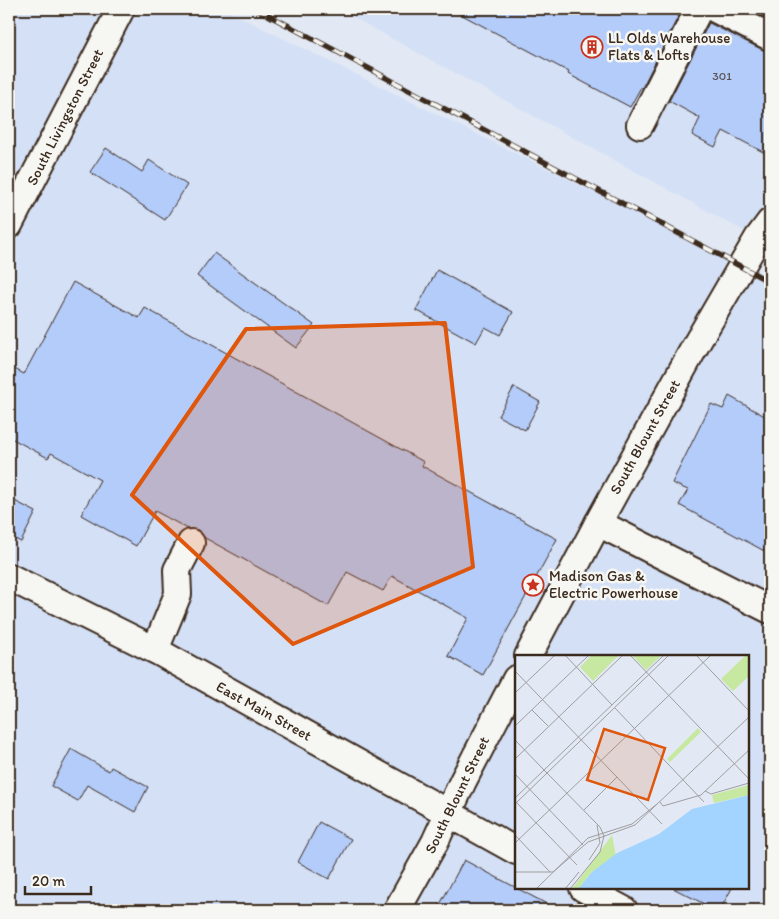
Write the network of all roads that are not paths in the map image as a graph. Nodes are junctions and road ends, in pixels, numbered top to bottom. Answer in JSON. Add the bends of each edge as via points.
{"nodes":[{"id":1,"x":121,"y":9,"type":"edge"},
{"id":2,"x":699,"y":9,"type":"edge"},
{"id":3,"x":715,"y":9,"type":"edge"},
{"id":4,"x":770,"y":37,"type":"edge"},
{"id":5,"x":640,"y":126,"type":"dead end"},
{"id":6,"x":770,"y":222,"type":"edge"},
{"id":7,"x":9,"y":225,"type":"edge"},
{"id":8,"x":598,"y":523,"type":"junction"},
{"id":9,"x":190,"y":543,"type":"dead end"},
{"id":10,"x":9,"y":577,"type":"edge"},
{"id":11,"x":770,"y":610,"type":"edge"},
{"id":12,"x":155,"y":650,"type":"junction"},
{"id":13,"x":529,"y":655,"type":"edge"},
{"id":14,"x":515,"y":681,"type":"edge"},
{"id":15,"x":448,"y":814,"type":"junction"},
{"id":16,"x":515,"y":850,"type":"edge"},
{"id":17,"x":585,"y":889,"type":"edge"},
{"id":18,"x":616,"y":908,"type":"edge"},
{"id":19,"x":396,"y":910,"type":"edge"}],
"edges":[{"from":1,"to":7,"type":"street","name":"South Livingston Street"},
{"from":2,"to":5,"type":"street"},
{"from":3,"to":4,"type":"street"},
{"from":6,"to":8,"type":"street","name":"South Blount Street","via":[[715,311]]},
{"from":8,"to":11,"type":"street"},
{"from":8,"to":13,"type":"street","name":"South Blount Street"},
{"from":9,"to":12,"type":"street","via":[[177,570],[178,594]]},
{"from":10,"to":12,"type":"street","name":"East Main Street"},
{"from":12,"to":15,"type":"street","name":"East Main Street"},
{"from":14,"to":15,"type":"street","name":"South Blount Street"},
{"from":15,"to":16,"type":"street","name":"East Main Street"},
{"from":15,"to":19,"type":"street","name":"South Blount Street"},
{"from":17,"to":18,"type":"street"}]}
